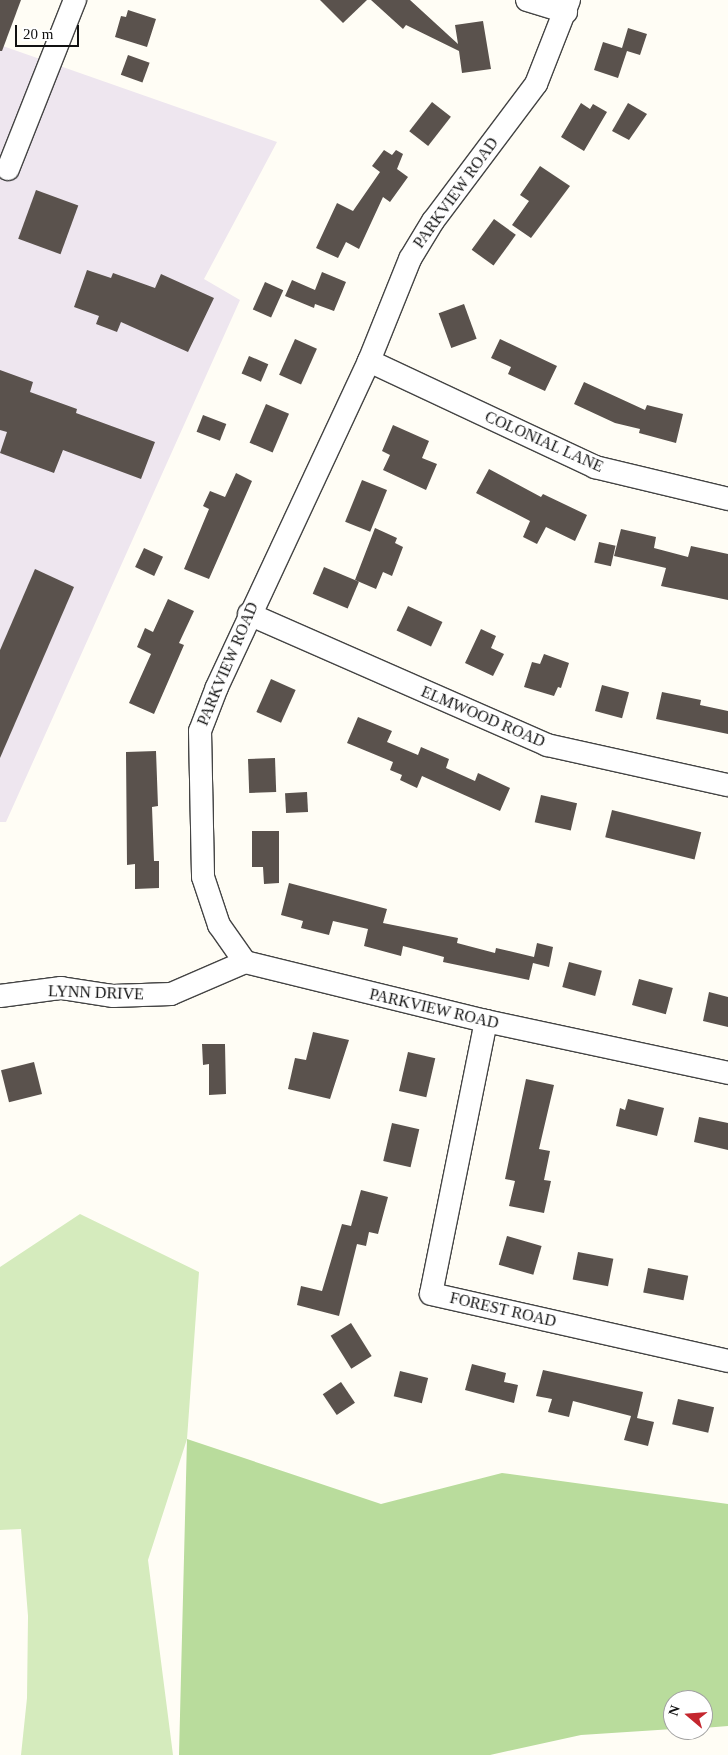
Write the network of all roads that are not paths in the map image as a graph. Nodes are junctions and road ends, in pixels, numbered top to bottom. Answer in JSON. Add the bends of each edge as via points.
{"nodes":[{"id":1,"x":75,"y":0,"type":"edge"},
{"id":2,"x":527,"y":0,"type":"edge"},
{"id":3,"x":568,"y":6,"type":"edge"},
{"id":4,"x":8,"y":169,"type":"dead end"},
{"id":5,"x":369,"y":361,"type":"junction"},
{"id":6,"x":728,"y":499,"type":"edge"},
{"id":7,"x":248,"y":614,"type":"junction"},
{"id":8,"x":728,"y":785,"type":"edge"},
{"id":9,"x":246,"y":962,"type":"junction"},
{"id":10,"x":0,"y":996,"type":"edge"},
{"id":11,"x":486,"y":1022,"type":"junction"},
{"id":12,"x":728,"y":1073,"type":"edge"},
{"id":13,"x":728,"y":1361,"type":"edge"}],
"edges":[{"from":1,"to":4,"type":"street"},
{"from":2,"to":3,"type":"street"},
{"from":3,"to":5,"type":"street","name":"PARKVIEW ROAD","via":[[536,84],[432,221],[410,259]]},
{"from":5,"to":6,"type":"street","name":"COLONIAL LANE","via":[[595,467]]},
{"from":5,"to":7,"type":"street","name":"PARKVIEW ROAD"},
{"from":7,"to":8,"type":"street","name":"ELMWOOD ROAD","via":[[546,746]]},
{"from":7,"to":9,"type":"street","name":"PARKVIEW ROAD","via":[[200,731],[198,795],[203,876],[218,925]]},
{"from":9,"to":10,"type":"street","name":"LYNN DRIVE","via":[[171,994],[113,996],[61,988]]},
{"from":9,"to":11,"type":"street","name":"PARKVIEW ROAD"},
{"from":11,"to":12,"type":"street","name":"PARKVIEW ROAD"},
{"from":11,"to":13,"type":"street","name":"FOREST ROAD","via":[[431,1294]]}]}
